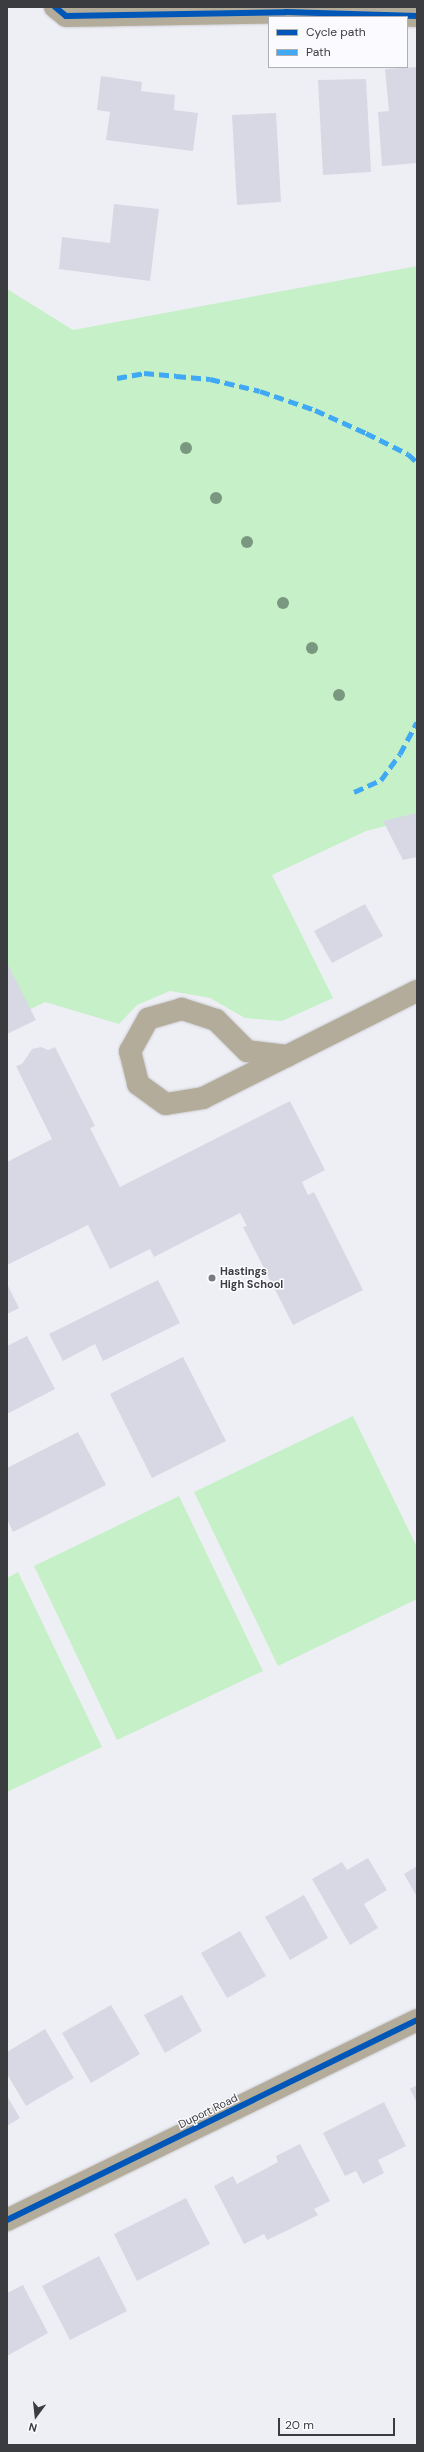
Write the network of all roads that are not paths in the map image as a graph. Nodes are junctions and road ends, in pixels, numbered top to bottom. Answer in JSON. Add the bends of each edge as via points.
{"nodes":[{"id":1,"x":55,"y":7,"type":"edge"},
{"id":2,"x":417,"y":16,"type":"edge"},
{"id":3,"x":417,"y":991,"type":"edge"},
{"id":4,"x":287,"y":1056,"type":"junction"},
{"id":5,"x":417,"y":2020,"type":"edge"},
{"id":6,"x":7,"y":2220,"type":"edge"}],
"edges":[{"from":1,"to":2,"type":"street","via":[[66,16],[286,12]]},
{"from":3,"to":4,"type":"street"},
{"from":4,"to":4,"type":"street","via":[[247,1051],[216,1020],[182,1010],[148,1019],[130,1051],[138,1084],[166,1104],[202,1098]]},
{"from":5,"to":6,"type":"street","name":"Duport Road"}]}
